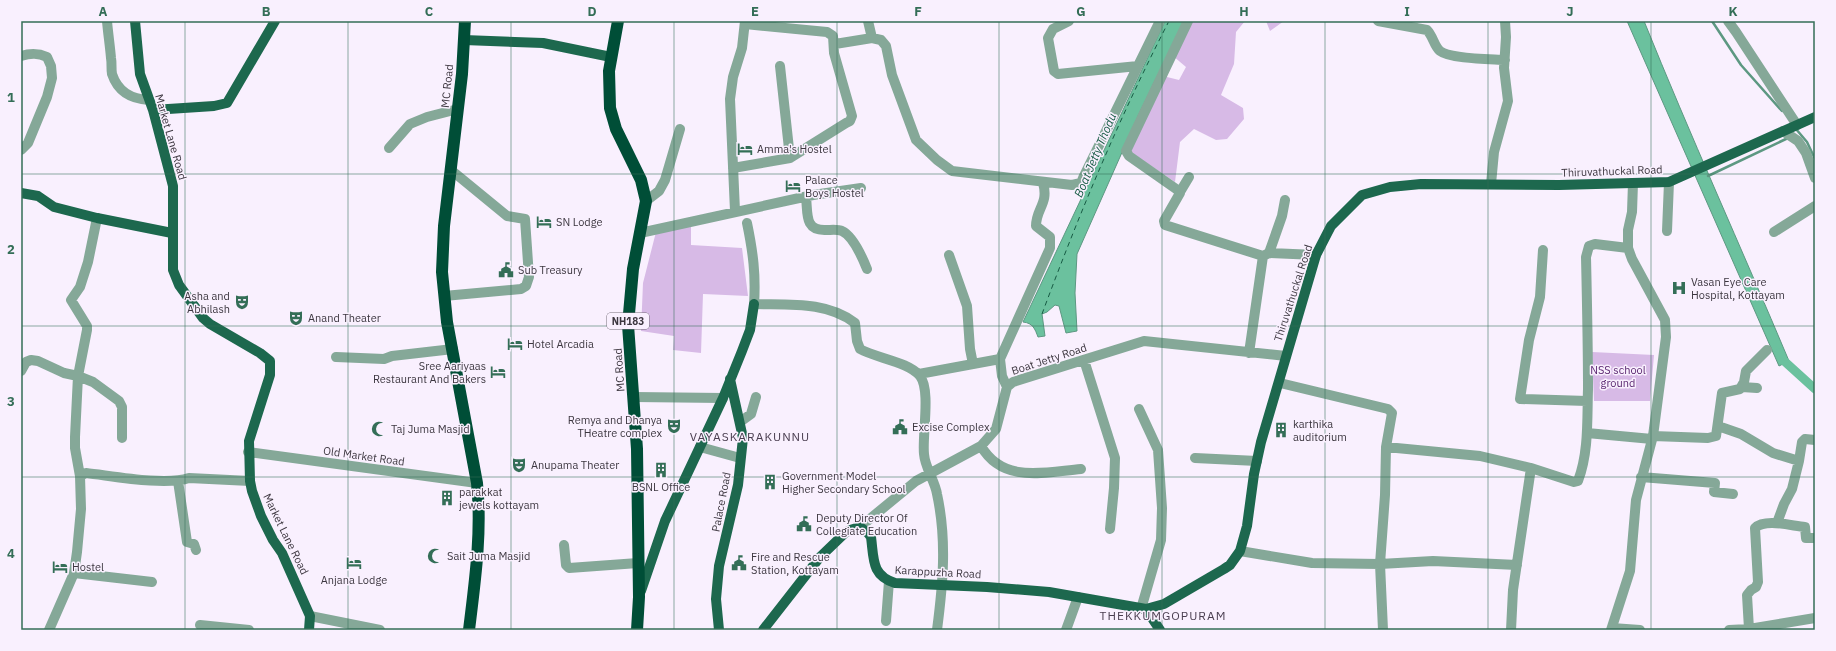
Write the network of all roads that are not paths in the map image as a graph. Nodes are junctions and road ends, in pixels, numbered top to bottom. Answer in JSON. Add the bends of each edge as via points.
{"nodes":[{"id":1,"x":106,"y":21,"type":"edge"},
{"id":2,"x":135,"y":21,"type":"edge"},
{"id":3,"x":275,"y":21,"type":"edge"},
{"id":4,"x":465,"y":21,"type":"edge"},
{"id":5,"x":618,"y":21,"type":"edge"},
{"id":6,"x":868,"y":21,"type":"edge"},
{"id":7,"x":1069,"y":21,"type":"edge"},
{"id":8,"x":1160,"y":21,"type":"edge"},
{"id":9,"x":1188,"y":21,"type":"edge"},
{"id":10,"x":1378,"y":21,"type":"edge"},
{"id":11,"x":1505,"y":21,"type":"edge"},
{"id":12,"x":1728,"y":21,"type":"edge"},
{"id":13,"x":745,"y":23,"type":"edge"},
{"id":14,"x":872,"y":38,"type":"junction"},
{"id":15,"x":464,"y":40,"type":"junction"},
{"id":16,"x":835,"y":44,"type":"junction"},
{"id":17,"x":21,"y":56,"type":"edge"},
{"id":18,"x":611,"y":57,"type":"junction"},
{"id":19,"x":1505,"y":60,"type":"junction"},
{"id":20,"x":780,"y":66,"type":"dead end"},
{"id":21,"x":1138,"y":66,"type":"junction"},
{"id":22,"x":149,"y":100,"type":"junction"},
{"id":23,"x":458,"y":109,"type":"junction"},
{"id":24,"x":153,"y":110,"type":"junction"},
{"id":25,"x":1815,"y":117,"type":"edge"},
{"id":26,"x":1795,"y":126,"type":"junction"},
{"id":27,"x":680,"y":128,"type":"dead end"},
{"id":28,"x":1783,"y":132,"type":"junction"},
{"id":29,"x":389,"y":148,"type":"dead end"},
{"id":30,"x":21,"y":150,"type":"edge"},
{"id":31,"x":790,"y":158,"type":"junction"},
{"id":32,"x":733,"y":168,"type":"junction"},
{"id":33,"x":451,"y":170,"type":"junction"},
{"id":34,"x":1189,"y":177,"type":"dead end"},
{"id":35,"x":1815,"y":178,"type":"edge"},
{"id":36,"x":1669,"y":182,"type":"junction"},
{"id":37,"x":1043,"y":183,"type":"junction"},
{"id":38,"x":1491,"y":184,"type":"junction"},
{"id":39,"x":1633,"y":184,"type":"junction"},
{"id":40,"x":861,"y":188,"type":"dead end"},
{"id":41,"x":1180,"y":192,"type":"junction"},
{"id":42,"x":21,"y":193,"type":"edge"},
{"id":43,"x":806,"y":197,"type":"junction"},
{"id":44,"x":646,"y":200,"type":"junction"},
{"id":45,"x":1285,"y":200,"type":"dead end"},
{"id":46,"x":1815,"y":206,"type":"edge"},
{"id":47,"x":735,"y":211,"type":"junction"},
{"id":48,"x":97,"y":218,"type":"junction"},
{"id":49,"x":747,"y":223,"type":"dead end"},
{"id":50,"x":1667,"y":231,"type":"dead end"},
{"id":51,"x":172,"y":232,"type":"junction"},
{"id":52,"x":1774,"y":232,"type":"dead end"},
{"id":53,"x":640,"y":233,"type":"junction"},
{"id":54,"x":1628,"y":248,"type":"junction"},
{"id":55,"x":1543,"y":250,"type":"dead end"},
{"id":56,"x":949,"y":255,"type":"dead end"},
{"id":57,"x":1266,"y":255,"type":"junction"},
{"id":58,"x":1316,"y":255,"type":"junction"},
{"id":59,"x":867,"y":269,"type":"dead end"},
{"id":60,"x":444,"y":296,"type":"junction"},
{"id":61,"x":754,"y":304,"type":"junction"},
{"id":62,"x":453,"y":348,"type":"junction"},
{"id":63,"x":1767,"y":350,"type":"dead end"},
{"id":64,"x":1248,"y":353,"type":"junction"},
{"id":65,"x":1286,"y":356,"type":"junction"},
{"id":66,"x":336,"y":357,"type":"dead end"},
{"id":67,"x":1000,"y":359,"type":"junction"},
{"id":68,"x":1084,"y":360,"type":"junction"},
{"id":69,"x":973,"y":364,"type":"junction"},
{"id":70,"x":21,"y":371,"type":"edge"},
{"id":71,"x":918,"y":374,"type":"junction"},
{"id":72,"x":78,"y":376,"type":"junction"},
{"id":73,"x":730,"y":379,"type":"junction"},
{"id":74,"x":1280,"y":383,"type":"junction"},
{"id":75,"x":1007,"y":386,"type":"junction"},
{"id":76,"x":1742,"y":386,"type":"junction"},
{"id":77,"x":1757,"y":388,"type":"dead end"},
{"id":78,"x":634,"y":397,"type":"junction"},
{"id":79,"x":756,"y":397,"type":"dead end"},
{"id":80,"x":723,"y":398,"type":"junction"},
{"id":81,"x":1587,"y":401,"type":"junction"},
{"id":82,"x":1139,"y":409,"type":"dead end"},
{"id":83,"x":740,"y":422,"type":"junction"},
{"id":84,"x":1718,"y":426,"type":"junction"},
{"id":85,"x":1587,"y":434,"type":"junction"},
{"id":86,"x":1653,"y":437,"type":"junction"},
{"id":87,"x":122,"y":438,"type":"dead end"},
{"id":88,"x":1815,"y":440,"type":"edge"},
{"id":89,"x":981,"y":446,"type":"junction"},
{"id":90,"x":700,"y":447,"type":"junction"},
{"id":91,"x":1386,"y":447,"type":"junction"},
{"id":92,"x":248,"y":452,"type":"junction"},
{"id":93,"x":740,"y":458,"type":"junction"},
{"id":94,"x":1195,"y":458,"type":"dead end"},
{"id":95,"x":1257,"y":461,"type":"junction"},
{"id":96,"x":1798,"y":461,"type":"junction"},
{"id":97,"x":1532,"y":468,"type":"junction"},
{"id":98,"x":1081,"y":469,"type":"dead end"},
{"id":99,"x":930,"y":474,"type":"junction"},
{"id":100,"x":80,"y":476,"type":"junction"},
{"id":101,"x":1641,"y":477,"type":"junction"},
{"id":102,"x":178,"y":481,"type":"junction"},
{"id":103,"x":250,"y":481,"type":"junction"},
{"id":104,"x":477,"y":483,"type":"junction"},
{"id":105,"x":1733,"y":494,"type":"dead end"},
{"id":106,"x":1777,"y":523,"type":"junction"},
{"id":107,"x":860,"y":527,"type":"junction"},
{"id":108,"x":1110,"y":529,"type":"dead end"},
{"id":109,"x":1815,"y":538,"type":"edge"},
{"id":110,"x":564,"y":545,"type":"dead end"},
{"id":111,"x":196,"y":550,"type":"dead end"},
{"id":112,"x":1240,"y":551,"type":"junction"},
{"id":113,"x":638,"y":563,"type":"junction"},
{"id":114,"x":1380,"y":564,"type":"junction"},
{"id":115,"x":1517,"y":565,"type":"junction"},
{"id":116,"x":74,"y":573,"type":"junction"},
{"id":117,"x":889,"y":581,"type":"junction"},
{"id":118,"x":152,"y":582,"type":"dead end"},
{"id":119,"x":943,"y":586,"type":"junction"},
{"id":120,"x":639,"y":597,"type":"junction"},
{"id":121,"x":1078,"y":597,"type":"junction"},
{"id":122,"x":1144,"y":609,"type":"junction"},
{"id":123,"x":310,"y":616,"type":"junction"},
{"id":124,"x":1815,"y":618,"type":"edge"},
{"id":125,"x":886,"y":621,"type":"dead end"},
{"id":126,"x":200,"y":625,"type":"dead end"},
{"id":127,"x":1612,"y":629,"type":"edge"},
{"id":128,"x":1749,"y":629,"type":"junction"},
{"id":129,"x":49,"y":630,"type":"edge"},
{"id":130,"x":249,"y":630,"type":"edge"},
{"id":131,"x":305,"y":630,"type":"edge"},
{"id":132,"x":309,"y":630,"type":"edge"},
{"id":133,"x":380,"y":630,"type":"edge"},
{"id":134,"x":469,"y":630,"type":"edge"},
{"id":135,"x":637,"y":630,"type":"edge"},
{"id":136,"x":719,"y":630,"type":"edge"},
{"id":137,"x":762,"y":630,"type":"edge"},
{"id":138,"x":937,"y":630,"type":"edge"},
{"id":139,"x":1066,"y":630,"type":"edge"},
{"id":140,"x":1160,"y":630,"type":"edge"},
{"id":141,"x":1383,"y":630,"type":"edge"},
{"id":142,"x":1511,"y":630,"type":"edge"},
{"id":143,"x":1640,"y":630,"type":"edge"},
{"id":144,"x":1729,"y":630,"type":"edge"}],
"edges":[{"from":1,"to":22,"type":"street","via":[[112,73],[118,85],[128,96]]},
{"from":2,"to":22,"type":"main road","name":"Market Lane Road","via":[[140,74]]},
{"from":3,"to":24,"type":"main road","via":[[227,103]]},
{"from":4,"to":15,"type":"highway","name":"MC Road"},
{"from":5,"to":18,"type":"highway","name":"MC Road","number":"NH183"},
{"from":6,"to":14,"type":"street"},
{"from":7,"to":21,"type":"street","via":[[1053,30],[1048,38],[1054,71],[1058,74]]},
{"from":8,"to":21,"type":"street"},
{"from":9,"to":41,"type":"street","via":[[1126,151],[1129,156]]},
{"from":10,"to":19,"type":"street","via":[[1427,30],[1440,51],[1445,54]]},
{"from":11,"to":19,"type":"street"},
{"from":12,"to":26,"type":"street"},
{"from":13,"to":16,"type":"street","via":[[827,32],[833,36]]},
{"from":13,"to":32,"type":"street","via":[[730,99]]},
{"from":14,"to":16,"type":"street"},
{"from":14,"to":37,"type":"street","via":[[881,40],[886,46],[892,75],[916,140],[937,160],[952,171]]},
{"from":15,"to":18,"type":"main road","via":[[542,44]]},
{"from":15,"to":23,"type":"highway","name":"MC Road"},
{"from":16,"to":31,"type":"street","via":[[834,53],[852,116],[846,124]]},
{"from":17,"to":30,"type":"street","via":[[40,53],[47,57],[52,78],[28,143]]},
{"from":18,"to":44,"type":"highway","name":"MC Road","number":"NH183","via":[[609,91],[612,118],[641,180]]},
{"from":19,"to":38,"type":"street","via":[[1508,101],[1494,152]]},
{"from":20,"to":31,"type":"street"},
{"from":21,"to":37,"type":"street","via":[[1080,183]]},
{"from":22,"to":24,"type":"main road","name":"Market Lane Road"},
{"from":23,"to":29,"type":"street","via":[[410,124]]},
{"from":23,"to":33,"type":"highway","name":"MC Road"},
{"from":24,"to":51,"type":"main road","name":"Market Lane Road","via":[[173,186]]},
{"from":25,"to":26,"type":"main road"},
{"from":26,"to":28,"type":"main road"},
{"from":27,"to":44,"type":"street","via":[[665,180],[659,191]]},
{"from":28,"to":35,"type":"street","via":[[1798,141],[1806,153]]},
{"from":28,"to":36,"type":"main road","name":"Thiruvathuckal Road"},
{"from":31,"to":32,"type":"street"},
{"from":32,"to":47,"type":"street"},
{"from":33,"to":60,"type":"highway","name":"MC Road","via":[[444,226]]},
{"from":33,"to":60,"type":"street","via":[[507,216],[525,219],[529,277],[526,286],[521,289]]},
{"from":34,"to":41,"type":"street"},
{"from":36,"to":39,"type":"main road","name":"Thiruvathuckal Road"},
{"from":36,"to":50,"type":"street"},
{"from":37,"to":67,"type":"street","via":[[1045,201],[1036,219],[1036,226],[1050,237],[1050,248]]},
{"from":38,"to":39,"type":"main road","name":"Thiruvathuckal Road"},
{"from":38,"to":58,"type":"main road","name":"Thiruvathuckal Road","via":[[1421,184],[1368,192],[1340,215]]},
{"from":39,"to":54,"type":"street"},
{"from":40,"to":43,"type":"street"},
{"from":41,"to":57,"type":"street","via":[[1164,221],[1165,225]]},
{"from":42,"to":48,"type":"main road","via":[[38,196],[54,207]]},
{"from":43,"to":47,"type":"street"},
{"from":43,"to":59,"type":"street","via":[[808,221],[811,226],[819,230],[841,230],[861,255]]},
{"from":44,"to":53,"type":"highway","name":"MC Road","number":"NH183"},
{"from":45,"to":57,"type":"street","via":[[1282,216]]},
{"from":46,"to":52,"type":"street"},
{"from":47,"to":53,"type":"street"},
{"from":48,"to":51,"type":"main road"},
{"from":48,"to":72,"type":"street","via":[[88,262],[80,287],[71,300],[87,326]]},
{"from":49,"to":61,"type":"street","via":[[756,278]]},
{"from":51,"to":92,"type":"main road","name":"Market Lane Road","via":[[173,270],[179,285],[203,318],[260,353],[270,362],[270,375],[251,432]]},
{"from":53,"to":78,"type":"highway","name":"MC Road","number":"NH183","via":[[633,269],[628,325]]},
{"from":54,"to":81,"type":"street","via":[[1595,244],[1589,246],[1586,257]]},
{"from":54,"to":86,"type":"street","via":[[1665,320],[1666,337]]},
{"from":55,"to":81,"type":"street","via":[[1540,297],[1529,340],[1520,399]]},
{"from":56,"to":69,"type":"street","via":[[967,306]]},
{"from":57,"to":58,"type":"street"},
{"from":57,"to":64,"type":"street"},
{"from":58,"to":65,"type":"main road","name":"Thiruvathuckal Road"},
{"from":60,"to":62,"type":"highway","name":"MC Road"},
{"from":61,"to":71,"type":"street","via":[[806,306],[829,310],[847,317],[855,323],[860,349]]},
{"from":61,"to":73,"type":"main road","via":[[750,330]]},
{"from":62,"to":66,"type":"street","via":[[384,359]]},
{"from":62,"to":104,"type":"highway","name":"MC Road"},
{"from":63,"to":76,"type":"street","via":[[1746,371]]},
{"from":64,"to":65,"type":"street","name":"Boat Jetty Road"},
{"from":64,"to":68,"type":"street","name":"Boat Jetty Road","via":[[1144,341]]},
{"from":65,"to":74,"type":"main road","name":"Thiruvathuckal Road"},
{"from":67,"to":69,"type":"street"},
{"from":67,"to":75,"type":"street","via":[[1002,376]]},
{"from":68,"to":75,"type":"street","name":"Boat Jetty Road"},
{"from":68,"to":108,"type":"street","via":[[1114,458]]},
{"from":69,"to":71,"type":"street"},
{"from":70,"to":72,"type":"street","via":[[26,362],[31,360]]},
{"from":71,"to":99,"type":"street","via":[[924,385],[924,455]]},
{"from":72,"to":87,"type":"street","via":[[93,382],[119,401],[122,407]]},
{"from":72,"to":100,"type":"street","via":[[75,448]]},
{"from":73,"to":80,"type":"main road"},
{"from":73,"to":83,"type":"main road","name":"Palace Road"},
{"from":74,"to":91,"type":"street","via":[[1388,410],[1392,413]]},
{"from":74,"to":95,"type":"main road","name":"Thiruvathuckal Road"},
{"from":75,"to":89,"type":"street","name":"Boat Jetty Road","via":[[996,429]]},
{"from":76,"to":77,"type":"street"},
{"from":76,"to":84,"type":"street","via":[[1738,390],[1722,392]]},
{"from":78,"to":80,"type":"street"},
{"from":78,"to":113,"type":"highway","name":"MC Road","number":"NH183"},
{"from":79,"to":83,"type":"street","via":[[751,414]]},
{"from":80,"to":90,"type":"main road"},
{"from":81,"to":85,"type":"street"},
{"from":82,"to":122,"type":"street","via":[[1158,450],[1162,508],[1161,540]]},
{"from":83,"to":93,"type":"main road","name":"Palace Road","via":[[743,438]]},
{"from":84,"to":86,"type":"street","via":[[1716,436],[1712,438]]},
{"from":84,"to":96,"type":"street","via":[[1741,434],[1772,454]]},
{"from":85,"to":86,"type":"street"},
{"from":85,"to":97,"type":"street","via":[[1578,481],[1574,482]]},
{"from":86,"to":101,"type":"street"},
{"from":88,"to":96,"type":"street","via":[[1805,439],[1802,442]]},
{"from":89,"to":98,"type":"street","via":[[988,458],[1014,472],[1026,474]]},
{"from":89,"to":99,"type":"street","name":"Boat Jetty Road"},
{"from":90,"to":93,"type":"street"},
{"from":90,"to":120,"type":"main road","via":[[665,521]]},
{"from":91,"to":97,"type":"street","via":[[1480,456]]},
{"from":91,"to":114,"type":"street"},
{"from":92,"to":103,"type":"main road","name":"Market Lane Road"},
{"from":92,"to":104,"type":"street","name":"Old Market Road"},
{"from":93,"to":136,"type":"main road","name":"Palace Road","via":[[738,485],[719,566],[716,599]]},
{"from":94,"to":95,"type":"street"},
{"from":95,"to":112,"type":"main road","name":"Thiruvathuckal Road","via":[[1250,512]]},
{"from":96,"to":106,"type":"street","via":[[1792,489]]},
{"from":97,"to":115,"type":"street"},
{"from":99,"to":107,"type":"street","name":"Boat Jetty Road","via":[[916,481]]},
{"from":99,"to":119,"type":"street","via":[[937,493],[944,538]]},
{"from":100,"to":102,"type":"street","via":[[86,473],[166,482]]},
{"from":100,"to":116,"type":"street","via":[[81,509]]},
{"from":101,"to":105,"type":"street","via":[[1715,483],[1714,492]]},
{"from":101,"to":127,"type":"street","via":[[1636,500],[1630,571]]},
{"from":102,"to":103,"type":"street","via":[[189,478]]},
{"from":102,"to":111,"type":"street","via":[[188,542],[194,544]]},
{"from":103,"to":123,"type":"main road","name":"Market Lane Road","via":[[262,516],[282,553]]},
{"from":104,"to":134,"type":"highway","name":"MC Road","via":[[479,521]]},
{"from":106,"to":109,"type":"street","via":[[1805,527],[1806,538]]},
{"from":106,"to":128,"type":"street","via":[[1758,525],[1755,528],[1758,582],[1747,595]]},
{"from":107,"to":117,"type":"main road","name":"Karappuzha Road","via":[[871,537],[877,572]]},
{"from":107,"to":137,"type":"main road","via":[[845,533],[820,557]]},
{"from":110,"to":113,"type":"street","via":[[566,566],[569,568]]},
{"from":112,"to":114,"type":"street","via":[[1312,563]]},
{"from":112,"to":122,"type":"main road","name":"Thiruvathuckal Road","via":[[1230,565],[1208,580],[1164,604]]},
{"from":113,"to":120,"type":"highway","name":"MC Road","number":"NH183"},
{"from":114,"to":115,"type":"street","via":[[1433,561]]},
{"from":114,"to":141,"type":"street"},
{"from":115,"to":142,"type":"street"},
{"from":116,"to":118,"type":"street"},
{"from":116,"to":129,"type":"street"},
{"from":117,"to":119,"type":"main road","name":"Karappuzha Road"},
{"from":117,"to":125,"type":"street"},
{"from":119,"to":121,"type":"main road","name":"Karappuzha Road","via":[[1011,588]]},
{"from":119,"to":138,"type":"street"},
{"from":120,"to":135,"type":"highway","name":"MC Road","number":"NH183"},
{"from":121,"to":122,"type":"main road","name":"Karappuzha Road"},
{"from":121,"to":139,"type":"street"},
{"from":122,"to":140,"type":"main road"},
{"from":123,"to":132,"type":"main road","name":"Market Lane Road"},
{"from":123,"to":133,"type":"street"},
{"from":124,"to":128,"type":"street"},
{"from":126,"to":130,"type":"street"},
{"from":127,"to":143,"type":"street"},
{"from":128,"to":144,"type":"street"},
{"from":131,"to":132,"type":"street"}]}
